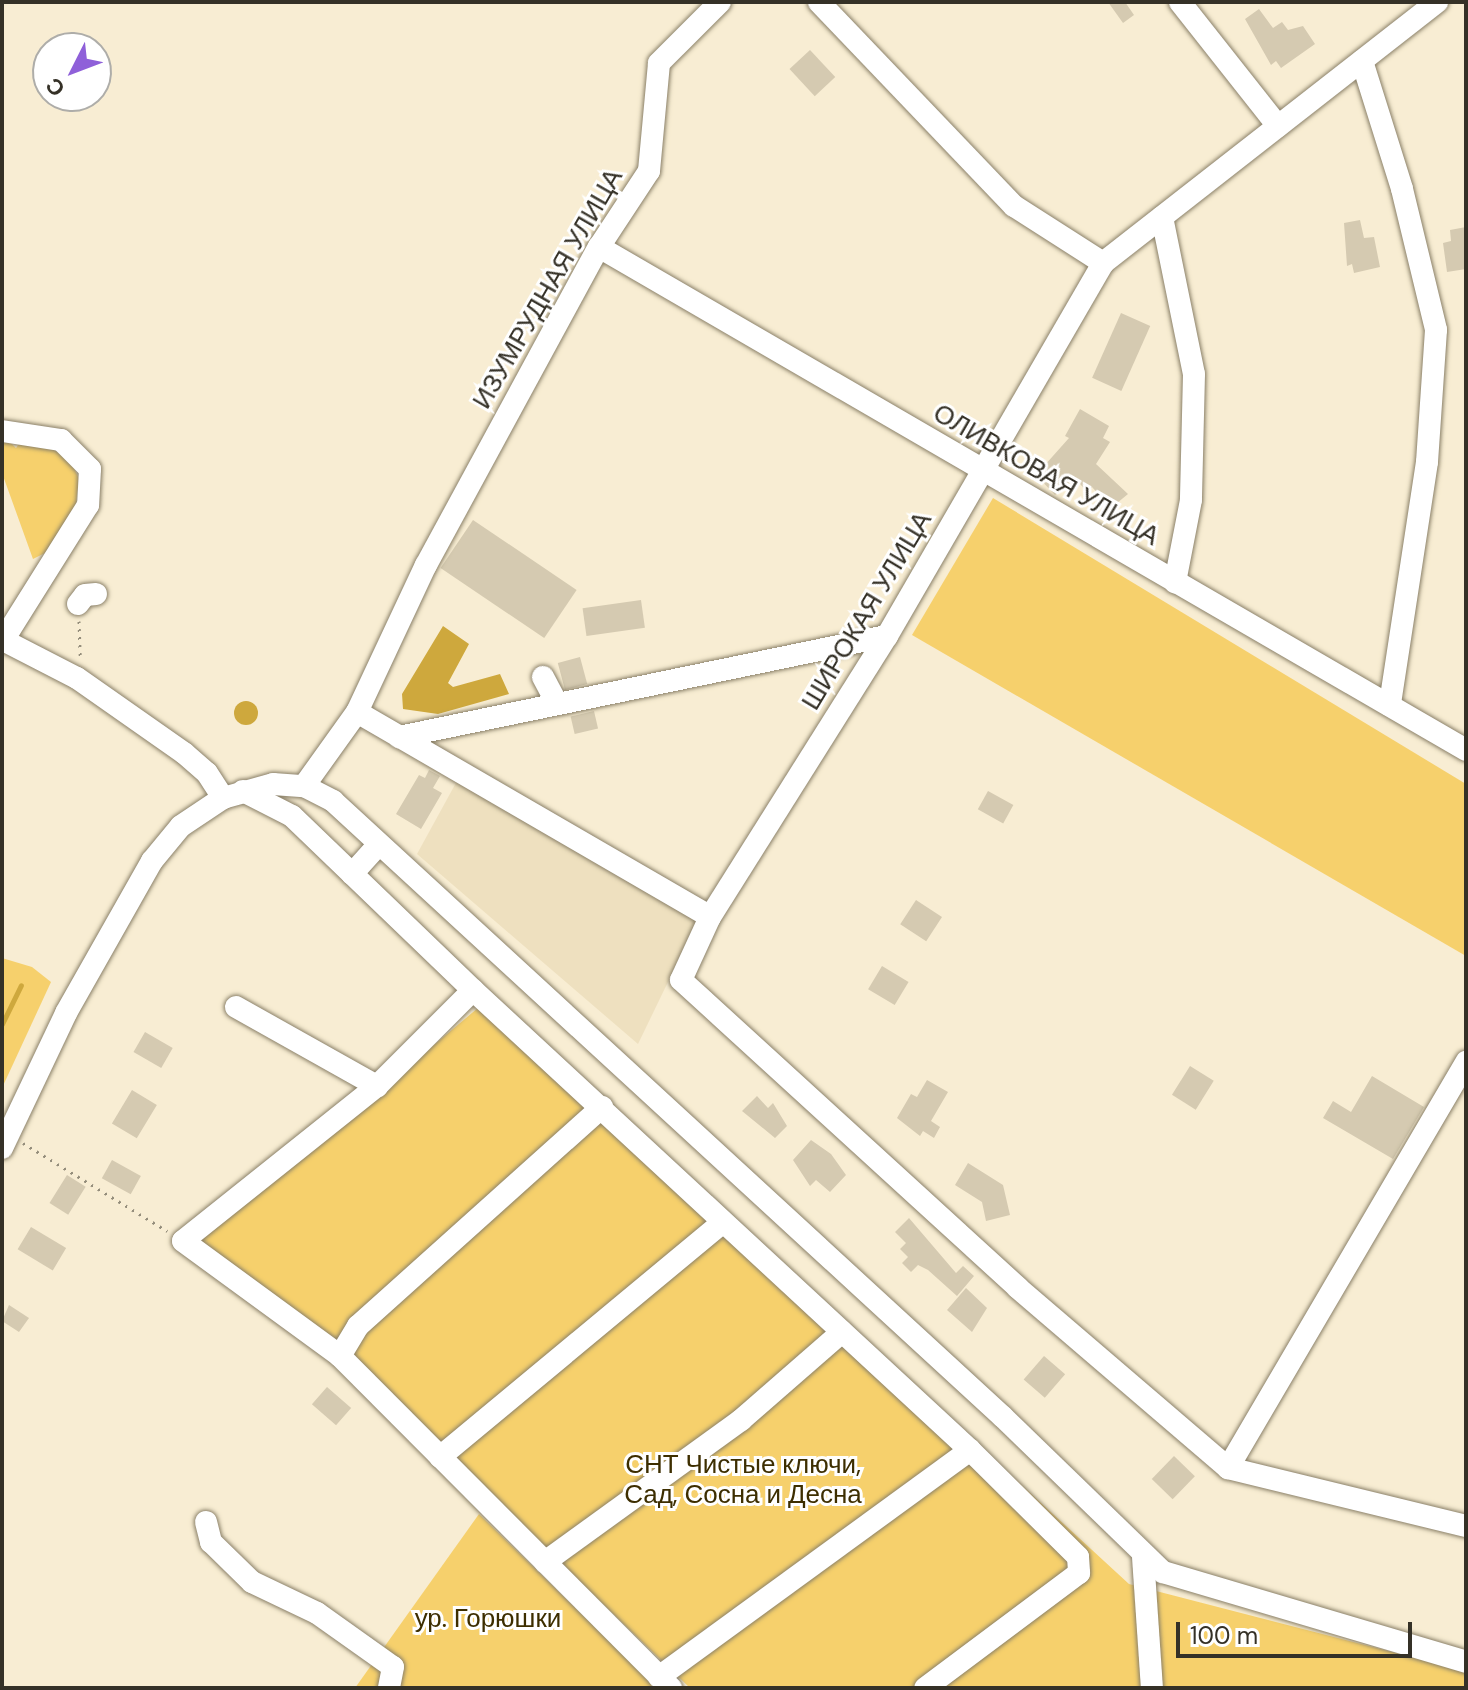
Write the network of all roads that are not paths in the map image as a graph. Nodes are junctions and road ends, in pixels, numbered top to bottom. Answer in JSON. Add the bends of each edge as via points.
{"nodes":[{"id":1,"x":720,"y":2,"type":"edge"},
{"id":2,"x":819,"y":2,"type":"edge"},
{"id":3,"x":1180,"y":2,"type":"edge"},
{"id":4,"x":1437,"y":2,"type":"edge"},
{"id":5,"x":1362,"y":61,"type":"junction"},
{"id":6,"x":1278,"y":126,"type":"junction"},
{"id":7,"x":1162,"y":217,"type":"junction"},
{"id":8,"x":599,"y":247,"type":"junction"},
{"id":9,"x":1103,"y":263,"type":"junction"},
{"id":10,"x":2,"y":431,"type":"edge"},
{"id":11,"x":983,"y":471,"type":"junction"},
{"id":12,"x":1175,"y":582,"type":"junction"},
{"id":13,"x":887,"y":636,"type":"junction"},
{"id":14,"x":3,"y":641,"type":"edge"},
{"id":15,"x":543,"y":677,"type":"dead end"},
{"id":16,"x":556,"y":701,"type":"junction"},
{"id":17,"x":1390,"y":705,"type":"junction"},
{"id":18,"x":357,"y":712,"type":"junction"},
{"id":19,"x":399,"y":737,"type":"junction"},
{"id":20,"x":1466,"y":750,"type":"edge"},
{"id":21,"x":304,"y":786,"type":"junction"},
{"id":22,"x":233,"y":795,"type":"junction"},
{"id":23,"x":379,"y":844,"type":"junction"},
{"id":24,"x":352,"y":874,"type":"junction"},
{"id":25,"x":710,"y":917,"type":"junction"},
{"id":26,"x":469,"y":997,"type":"junction"},
{"id":27,"x":236,"y":1007,"type":"dead end"},
{"id":28,"x":1466,"y":1062,"type":"edge"},
{"id":29,"x":377,"y":1086,"type":"junction"},
{"id":30,"x":602,"y":1107,"type":"junction"},
{"id":31,"x":4,"y":1143,"type":"edge"},
{"id":32,"x":722,"y":1223,"type":"junction"},
{"id":33,"x":842,"y":1332,"type":"junction"},
{"id":34,"x":340,"y":1356,"type":"junction"},
{"id":35,"x":970,"y":1450,"type":"junction"},
{"id":36,"x":440,"y":1457,"type":"junction"},
{"id":37,"x":1228,"y":1468,"type":"junction"},
{"id":38,"x":206,"y":1522,"type":"dead end"},
{"id":39,"x":1466,"y":1526,"type":"edge"},
{"id":40,"x":1143,"y":1557,"type":"junction"},
{"id":41,"x":545,"y":1562,"type":"junction"},
{"id":42,"x":1466,"y":1662,"type":"edge"},
{"id":43,"x":665,"y":1682,"type":"edge"},
{"id":44,"x":389,"y":1688,"type":"edge"},
{"id":45,"x":925,"y":1688,"type":"edge"},
{"id":46,"x":1152,"y":1688,"type":"edge"}],
"edges":[{"from":1,"to":8,"type":"street","name":"ИЗУМРУДНАЯ УЛИЦА","via":[[659,63],[649,171]]},
{"from":2,"to":9,"type":"street","via":[[1014,206]]},
{"from":3,"to":6,"type":"street"},
{"from":4,"to":5,"type":"street","name":"ШИРОКАЯ УЛИЦА"},
{"from":5,"to":6,"type":"street","name":"ШИРОКАЯ УЛИЦА"},
{"from":5,"to":17,"type":"street","via":[[1402,189],[1436,330],[1427,462]]},
{"from":6,"to":7,"type":"street","name":"ШИРОКАЯ УЛИЦА"},
{"from":7,"to":9,"type":"street","name":"ШИРОКАЯ УЛИЦА"},
{"from":7,"to":12,"type":"street","via":[[1194,374],[1191,500]]},
{"from":8,"to":11,"type":"street","name":"ОЛИВКОВАЯ УЛИЦА"},
{"from":8,"to":18,"type":"street","name":"ИЗУМРУДНАЯ УЛИЦА","via":[[426,565]]},
{"from":9,"to":11,"type":"street","name":"ШИРОКАЯ УЛИЦА"},
{"from":10,"to":14,"type":"street","via":[[61,440],[90,469],[88,505]]},
{"from":11,"to":12,"type":"street","name":"ОЛИВКОВАЯ УЛИЦА"},
{"from":11,"to":13,"type":"street","name":"ШИРОКАЯ УЛИЦА"},
{"from":12,"to":17,"type":"street","name":"ОЛИВКОВАЯ УЛИЦА"},
{"from":13,"to":16,"type":"street"},
{"from":13,"to":25,"type":"street","name":"ШИРОКАЯ УЛИЦА"},
{"from":14,"to":22,"type":"street","via":[[77,678],[184,753]]},
{"from":15,"to":16,"type":"street"},
{"from":16,"to":19,"type":"street"},
{"from":17,"to":20,"type":"street","name":"ОЛИВКОВАЯ УЛИЦА"},
{"from":18,"to":19,"type":"street"},
{"from":18,"to":21,"type":"street"},
{"from":19,"to":25,"type":"street"},
{"from":21,"to":22,"type":"street","via":[[273,784]]},
{"from":21,"to":23,"type":"street","via":[[333,801]]},
{"from":22,"to":24,"type":"street","via":[[292,816]]},
{"from":22,"to":31,"type":"street","via":[[181,826],[152,861],[66,1013]]},
{"from":23,"to":24,"type":"street"},
{"from":23,"to":40,"type":"street","via":[[1003,1417]]},
{"from":24,"to":26,"type":"street"},
{"from":25,"to":37,"type":"street","name":"ШИРОКАЯ УЛИЦА","via":[[681,980],[1006,1278]]},
{"from":26,"to":29,"type":"street"},
{"from":26,"to":30,"type":"street"},
{"from":27,"to":29,"type":"street"},
{"from":28,"to":37,"type":"street"},
{"from":29,"to":34,"type":"street","via":[[183,1241]]},
{"from":30,"to":32,"type":"street"},
{"from":30,"to":34,"type":"street","via":[[358,1326]]},
{"from":32,"to":33,"type":"street"},
{"from":32,"to":36,"type":"street"},
{"from":33,"to":35,"type":"street"},
{"from":33,"to":41,"type":"street","via":[[741,1420]]},
{"from":34,"to":36,"type":"street"},
{"from":35,"to":43,"type":"street"},
{"from":35,"to":45,"type":"street","via":[[1078,1557],[1079,1573]]},
{"from":36,"to":41,"type":"street"},
{"from":37,"to":39,"type":"street"},
{"from":38,"to":44,"type":"street","via":[[211,1542],[252,1582],[317,1613],[393,1667]]},
{"from":40,"to":42,"type":"street","via":[[1163,1572]]},
{"from":40,"to":46,"type":"street"},
{"from":41,"to":43,"type":"street"}]}
